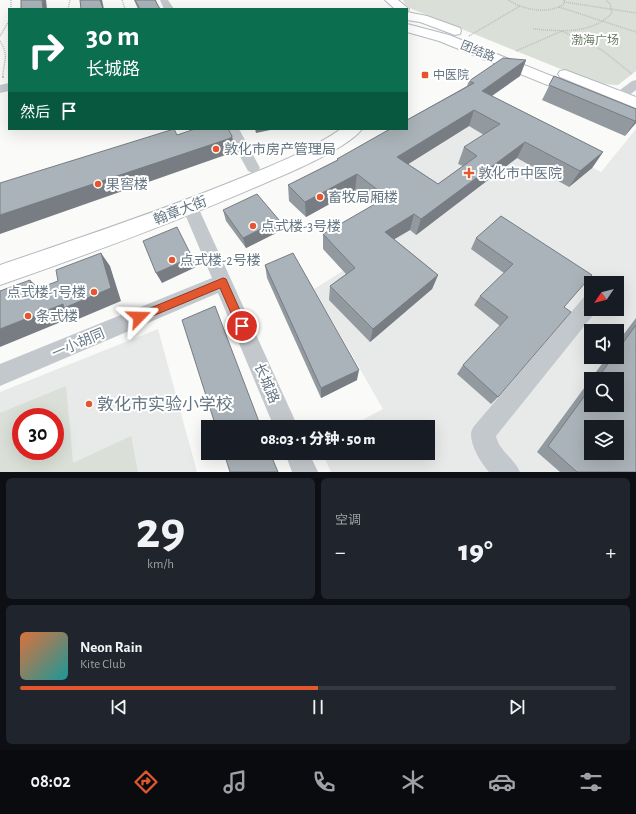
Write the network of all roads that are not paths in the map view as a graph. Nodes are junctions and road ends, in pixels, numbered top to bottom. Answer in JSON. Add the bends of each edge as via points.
{"nodes":[{"id":1,"x":391,"y":0,"type":"edge"},
{"id":2,"x":402,"y":8,"type":"edge"},
{"id":3,"x":408,"y":12,"type":"edge"},
{"id":4,"x":408,"y":16,"type":"edge"},
{"id":5,"x":423,"y":19,"type":"junction"},
{"id":6,"x":408,"y":28,"type":"edge"},
{"id":7,"x":438,"y":36,"type":"junction"},
{"id":8,"x":408,"y":42,"type":"edge"},
{"id":9,"x":634,"y":79,"type":"edge"},
{"id":10,"x":620,"y":96,"type":"junction"},
{"id":11,"x":636,"y":103,"type":"edge"},
{"id":12,"x":636,"y":116,"type":"edge"},
{"id":13,"x":233,"y":130,"type":"edge"},
{"id":14,"x":333,"y":130,"type":"edge"},
{"id":15,"x":352,"y":130,"type":"edge"},
{"id":16,"x":253,"y":168,"type":"junction"},
{"id":17,"x":190,"y":207,"type":"junction"},
{"id":18,"x":0,"y":261,"type":"edge"},
{"id":19,"x":0,"y":275,"type":"edge"},
{"id":20,"x":223,"y":282,"type":"junction"},
{"id":21,"x":584,"y":311,"type":"edge"},
{"id":22,"x":0,"y":375,"type":"edge"},
{"id":23,"x":283,"y":420,"type":"edge"},
{"id":24,"x":300,"y":460,"type":"edge"},
{"id":25,"x":305,"y":472,"type":"edge"},
{"id":26,"x":507,"y":472,"type":"edge"}],
"edges":[{"from":1,"to":2,"type":"main road"},
{"from":3,"to":5,"type":"main road"},
{"from":4,"to":5,"type":"main road"},
{"from":5,"to":10,"type":"main road","name":"团结路"},
{"from":6,"to":7,"type":"main road","name":"团结路"},
{"from":7,"to":8,"type":"main road","via":[[420,37]]},
{"from":7,"to":12,"type":"main road","name":"团结路"},
{"from":9,"to":10,"type":"street"},
{"from":10,"to":11,"type":"main road","name":"团结路"},
{"from":13,"to":16,"type":"street"},
{"from":14,"to":16,"type":"main road","name":"翰章大街","via":[[306,147]]},
{"from":15,"to":17,"type":"main road","name":"翰章大街","via":[[298,161]]},
{"from":16,"to":18,"type":"main road","name":"翰章大街","via":[[185,196]]},
{"from":17,"to":19,"type":"main road","name":"翰章大街"},
{"from":17,"to":20,"type":"street","name":"长城路"},
{"from":20,"to":22,"type":"street","name":"一小胡同"},
{"from":20,"to":23,"type":"street","name":"长城路"},
{"from":21,"to":26,"type":"street","via":[[483,433],[490,456]]},
{"from":24,"to":25,"type":"street"}]}
